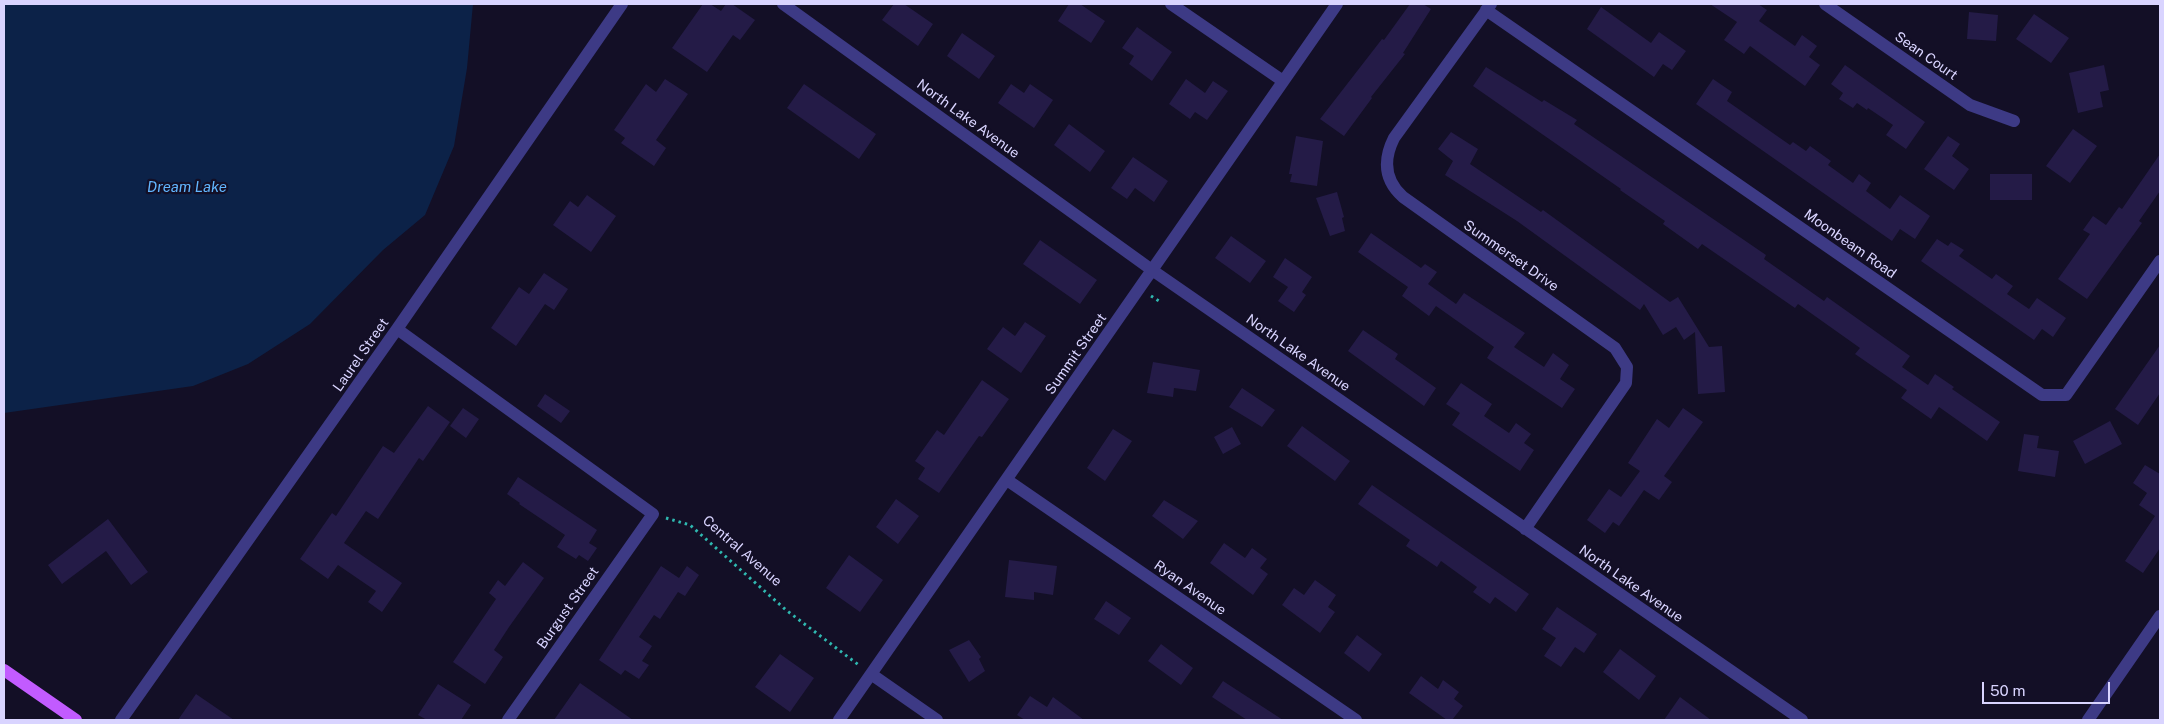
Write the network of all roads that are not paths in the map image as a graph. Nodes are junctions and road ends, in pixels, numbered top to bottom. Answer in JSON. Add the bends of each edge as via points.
{"nodes":[{"id":1,"x":622,"y":4,"type":"edge"},
{"id":2,"x":783,"y":4,"type":"edge"},
{"id":3,"x":1171,"y":4,"type":"edge"},
{"id":4,"x":1337,"y":4,"type":"edge"},
{"id":5,"x":1826,"y":4,"type":"edge"},
{"id":6,"x":1489,"y":7,"type":"edge"},
{"id":7,"x":1283,"y":81,"type":"junction"},
{"id":8,"x":2014,"y":121,"type":"dead end"},
{"id":9,"x":2160,"y":261,"type":"edge"},
{"id":10,"x":1152,"y":270,"type":"junction"},
{"id":11,"x":397,"y":329,"type":"junction"},
{"id":12,"x":1007,"y":480,"type":"junction"},
{"id":13,"x":1525,"y":529,"type":"junction"},
{"id":14,"x":2160,"y":616,"type":"edge"},
{"id":15,"x":4,"y":670,"type":"edge"},
{"id":16,"x":871,"y":674,"type":"junction"},
{"id":17,"x":76,"y":720,"type":"edge"},
{"id":18,"x":121,"y":720,"type":"edge"},
{"id":19,"x":508,"y":720,"type":"edge"},
{"id":20,"x":839,"y":720,"type":"edge"},
{"id":21,"x":937,"y":720,"type":"edge"},
{"id":22,"x":1356,"y":720,"type":"edge"},
{"id":23,"x":1802,"y":720,"type":"edge"},
{"id":24,"x":2088,"y":720,"type":"edge"}],
"edges":[{"from":1,"to":11,"type":"street","name":"Laurel Street"},
{"from":2,"to":10,"type":"street","name":"North Lake Avenue"},
{"from":3,"to":7,"type":"street"},
{"from":4,"to":7,"type":"street","name":"Summit Street"},
{"from":5,"to":8,"type":"street","name":"Sean Court","via":[[1970,105]]},
{"from":6,"to":9,"type":"street","name":"Moonbeam Road","via":[[2042,395],[2066,395]]},
{"from":6,"to":13,"type":"street","name":"Summerset Drive","via":[[1394,138],[1386,158],[1388,175],[1396,191],[1615,348],[1627,367],[1626,383]]},
{"from":7,"to":10,"type":"street","name":"Summit Street"},
{"from":10,"to":12,"type":"street","name":"Summit Street"},
{"from":10,"to":13,"type":"street","name":"North Lake Avenue"},
{"from":11,"to":18,"type":"street","name":"Laurel Street"},
{"from":11,"to":19,"type":"street","name":"Burgust Street","via":[[653,514]]},
{"from":12,"to":16,"type":"street","name":"Summit Street"},
{"from":12,"to":22,"type":"street","name":"Ryan Avenue"},
{"from":13,"to":23,"type":"street","name":"North Lake Avenue"},
{"from":14,"to":24,"type":"street"},
{"from":15,"to":17,"type":"main road"},
{"from":16,"to":20,"type":"street","name":"Summit Street"},
{"from":16,"to":21,"type":"street"}]}
